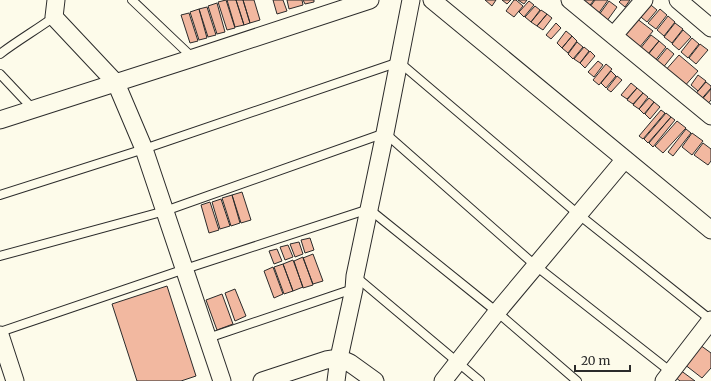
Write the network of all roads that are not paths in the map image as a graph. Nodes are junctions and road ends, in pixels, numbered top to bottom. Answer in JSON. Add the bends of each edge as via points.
{"nodes":[{"id":1,"x":56,"y":0,"type":"edge"},
{"id":2,"x":132,"y":0,"type":"edge"},
{"id":3,"x":370,"y":0,"type":"edge"},
{"id":4,"x":411,"y":0,"type":"edge"},
{"id":5,"x":432,"y":0,"type":"edge"},
{"id":6,"x":570,"y":0,"type":"edge"},
{"id":7,"x":644,"y":0,"type":"edge"},
{"id":8,"x":678,"y":0,"type":"edge"},
{"id":9,"x":54,"y":17,"type":"junction"},
{"id":10,"x":711,"y":28,"type":"edge"},
{"id":11,"x":614,"y":35,"type":"junction"},
{"id":12,"x":0,"y":54,"type":"edge"},
{"id":13,"x":193,"y":58,"type":"junction"},
{"id":14,"x":399,"y":62,"type":"junction"},
{"id":15,"x":0,"y":74,"type":"edge"},
{"id":16,"x":116,"y":83,"type":"junction"},
{"id":17,"x":33,"y":110,"type":"junction"},
{"id":18,"x":711,"y":116,"type":"edge"},
{"id":19,"x":0,"y":120,"type":"edge"},
{"id":20,"x":386,"y":133,"type":"junction"},
{"id":21,"x":144,"y":149,"type":"junction"},
{"id":22,"x":625,"y":160,"type":"junction"},
{"id":23,"x":0,"y":195,"type":"edge"},
{"id":24,"x":370,"y":209,"type":"junction"},
{"id":25,"x":165,"y":212,"type":"junction"},
{"id":26,"x":578,"y":214,"type":"junction"},
{"id":27,"x":711,"y":230,"type":"edge"},
{"id":28,"x":0,"y":256,"type":"edge"},
{"id":29,"x":536,"y":266,"type":"junction"},
{"id":30,"x":185,"y":270,"type":"junction"},
{"id":31,"x":355,"y":283,"type":"junction"},
{"id":32,"x":497,"y":312,"type":"junction"},
{"id":33,"x":711,"y":320,"type":"edge"},
{"id":34,"x":0,"y":332,"type":"edge"},
{"id":35,"x":0,"y":335,"type":"edge"},
{"id":36,"x":208,"y":338,"type":"junction"},
{"id":37,"x":339,"y":358,"type":"junction"},
{"id":38,"x":457,"y":362,"type":"junction"},
{"id":39,"x":668,"y":376,"type":"edge"},
{"id":40,"x":15,"y":381,"type":"edge"},
{"id":41,"x":222,"y":381,"type":"edge"},
{"id":42,"x":262,"y":381,"type":"edge"},
{"id":43,"x":336,"y":381,"type":"edge"},
{"id":44,"x":375,"y":381,"type":"edge"},
{"id":45,"x":442,"y":381,"type":"edge"},
{"id":46,"x":480,"y":381,"type":"edge"},
{"id":47,"x":577,"y":381,"type":"edge"}],
"edges":[{"from":1,"to":9,"type":"street"},
{"from":2,"to":13,"type":"lane"},
{"from":3,"to":13,"type":"street"},
{"from":4,"to":14,"type":"street"},
{"from":5,"to":22,"type":"street"},
{"from":6,"to":11,"type":"street"},
{"from":7,"to":11,"type":"street"},
{"from":8,"to":10,"type":"street"},
{"from":9,"to":12,"type":"lane"},
{"from":9,"to":16,"type":"street"},
{"from":11,"to":18,"type":"street"},
{"from":13,"to":16,"type":"street"},
{"from":14,"to":20,"type":"street"},
{"from":14,"to":21,"type":"lane"},
{"from":14,"to":26,"type":"lane"},
{"from":15,"to":17,"type":"lane"},
{"from":16,"to":17,"type":"street"},
{"from":16,"to":21,"type":"street"},
{"from":17,"to":19,"type":"street"},
{"from":20,"to":24,"type":"street"},
{"from":20,"to":25,"type":"lane"},
{"from":20,"to":29,"type":"lane"},
{"from":21,"to":23,"type":"lane"},
{"from":21,"to":25,"type":"street"},
{"from":22,"to":26,"type":"street"},
{"from":22,"to":27,"type":"street"},
{"from":24,"to":30,"type":"lane"},
{"from":24,"to":31,"type":"street"},
{"from":24,"to":32,"type":"lane"},
{"from":25,"to":28,"type":"lane"},
{"from":25,"to":30,"type":"street"},
{"from":26,"to":29,"type":"street"},
{"from":26,"to":33,"type":"lane"},
{"from":29,"to":32,"type":"street"},
{"from":29,"to":39,"type":"lane"},
{"from":30,"to":34,"type":"lane"},
{"from":30,"to":36,"type":"street"},
{"from":31,"to":36,"type":"lane"},
{"from":31,"to":37,"type":"street"},
{"from":31,"to":38,"type":"lane"},
{"from":32,"to":38,"type":"street"},
{"from":32,"to":47,"type":"lane"},
{"from":33,"to":39,"type":"street"},
{"from":35,"to":40,"type":"street"},
{"from":36,"to":41,"type":"street"},
{"from":37,"to":42,"type":"street"},
{"from":37,"to":43,"type":"street"},
{"from":37,"to":44,"type":"street","via":[[350,362]]},
{"from":38,"to":45,"type":"street"},
{"from":38,"to":46,"type":"lane"}]}
